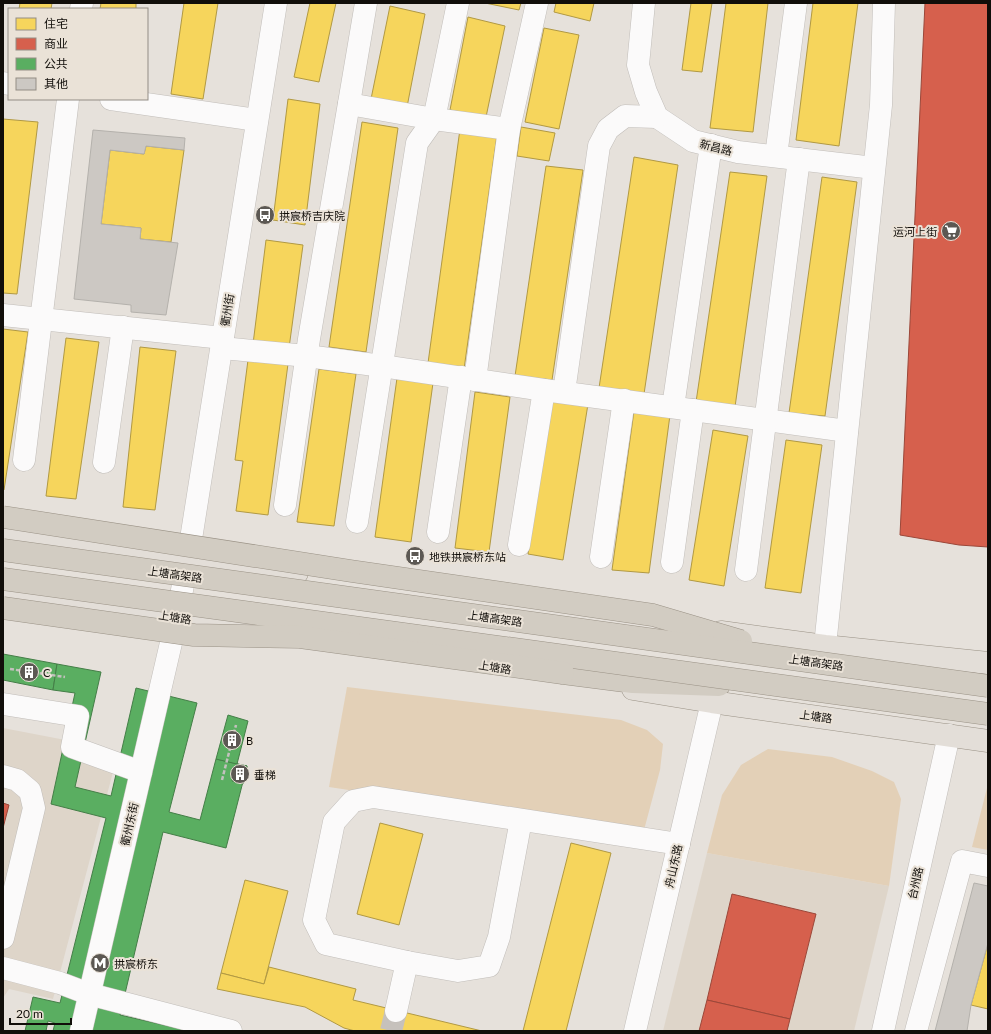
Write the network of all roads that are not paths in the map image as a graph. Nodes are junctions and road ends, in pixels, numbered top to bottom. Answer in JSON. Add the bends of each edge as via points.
{"nodes":[{"id":1,"x":276,"y":3,"type":"edge"},
{"id":2,"x":366,"y":3,"type":"edge"},
{"id":3,"x":458,"y":3,"type":"edge"},
{"id":4,"x":537,"y":3,"type":"edge"},
{"id":5,"x":644,"y":3,"type":"edge"},
{"id":6,"x":796,"y":3,"type":"edge"},
{"id":7,"x":884,"y":3,"type":"edge"},
{"id":8,"x":68,"y":100,"type":"edge"},
{"id":9,"x":118,"y":100,"type":"edge"},
{"id":10,"x":349,"y":104,"type":"junction"},
{"id":11,"x":658,"y":118,"type":"junction"},
{"id":12,"x":434,"y":119,"type":"junction"},
{"id":13,"x":257,"y":120,"type":"junction"},
{"id":14,"x":510,"y":129,"type":"junction"},
{"id":15,"x":711,"y":145,"type":"junction"},
{"id":16,"x":776,"y":156,"type":"junction"},
{"id":17,"x":799,"y":159,"type":"junction"},
{"id":18,"x":874,"y":168,"type":"junction"},
{"id":19,"x":3,"y":315,"type":"edge"},
{"id":20,"x":40,"y":319,"type":"junction"},
{"id":21,"x":123,"y":327,"type":"junction"},
{"id":22,"x":222,"y":343,"type":"junction"},
{"id":23,"x":307,"y":356,"type":"junction"},
{"id":24,"x":382,"y":366,"type":"junction"},
{"id":25,"x":468,"y":379,"type":"junction"},
{"id":26,"x":554,"y":391,"type":"junction"},
{"id":27,"x":624,"y":400,"type":"junction"},
{"id":28,"x":683,"y":408,"type":"junction"},
{"id":29,"x":765,"y":420,"type":"junction"},
{"id":30,"x":847,"y":430,"type":"junction"},
{"id":31,"x":24,"y":460,"type":"dead end"},
{"id":32,"x":104,"y":462,"type":"dead end"},
{"id":33,"x":285,"y":505,"type":"dead end"},
{"id":34,"x":3,"y":517,"type":"edge"},
{"id":35,"x":357,"y":522,"type":"dead end"},
{"id":36,"x":438,"y":532,"type":"dead end"},
{"id":37,"x":3,"y":533,"type":"edge"},
{"id":38,"x":519,"y":545,"type":"dead end"},
{"id":39,"x":3,"y":550,"type":"edge"},
{"id":40,"x":601,"y":557,"type":"dead end"},
{"id":41,"x":188,"y":558,"type":"junction"},
{"id":42,"x":672,"y":562,"type":"dead end"},
{"id":43,"x":746,"y":570,"type":"dead end"},
{"id":44,"x":3,"y":579,"type":"edge"},
{"id":45,"x":3,"y":592,"type":"edge"},
{"id":46,"x":3,"y":608,"type":"edge"},
{"id":47,"x":177,"y":617,"type":"junction"},
{"id":48,"x":825,"y":646,"type":"junction"},
{"id":49,"x":809,"y":661,"type":"junction"},
{"id":50,"x":988,"y":663,"type":"edge"},
{"id":51,"x":988,"y":686,"type":"edge"},
{"id":52,"x":808,"y":689,"type":"junction"},
{"id":53,"x":712,"y":702,"type":"junction"},
{"id":54,"x":3,"y":704,"type":"edge"},
{"id":55,"x":988,"y":714,"type":"edge"},
{"id":56,"x":949,"y":735,"type":"junction"},
{"id":57,"x":988,"y":741,"type":"edge"},
{"id":58,"x":141,"y":772,"type":"junction"},
{"id":59,"x":3,"y":776,"type":"edge"},
{"id":60,"x":521,"y":820,"type":"junction"},
{"id":61,"x":679,"y":844,"type":"junction"},
{"id":62,"x":988,"y":866,"type":"edge"},
{"id":63,"x":3,"y":938,"type":"edge"},
{"id":64,"x":407,"y":962,"type":"junction"},
{"id":65,"x":3,"y":968,"type":"edge"},
{"id":66,"x":89,"y":994,"type":"junction"},
{"id":67,"x":396,"y":1011,"type":"tunnel mouth"},
{"id":68,"x":81,"y":1031,"type":"edge"},
{"id":69,"x":231,"y":1031,"type":"edge"},
{"id":70,"x":634,"y":1031,"type":"edge"},
{"id":71,"x":883,"y":1031,"type":"edge"},
{"id":72,"x":916,"y":1031,"type":"edge"}],
"edges":[{"from":1,"to":13,"type":"street","name":"衢州街"},
{"from":2,"to":10,"type":"street"},
{"from":3,"to":12,"type":"street"},
{"from":4,"to":14,"type":"street"},
{"from":5,"to":11,"type":"street","via":[[638,65],[646,92]]},
{"from":6,"to":16,"type":"street"},
{"from":7,"to":18,"type":"street","via":[[881,105]]},
{"from":8,"to":20,"type":"street"},
{"from":9,"to":13,"type":"street"},
{"from":10,"to":12,"type":"street"},
{"from":10,"to":23,"type":"street"},
{"from":11,"to":15,"type":"street","name":"新昌路","via":[[693,141]]},
{"from":11,"to":26,"type":"street","via":[[625,116],[608,129],[599,146]]},
{"from":12,"to":14,"type":"street"},
{"from":12,"to":24,"type":"street","via":[[417,143]]},
{"from":13,"to":22,"type":"street","name":"衢州街"},
{"from":14,"to":25,"type":"street"},
{"from":15,"to":16,"type":"street","name":"新昌路","via":[[738,152]]},
{"from":15,"to":28,"type":"street"},
{"from":16,"to":17,"type":"street","name":"新昌路"},
{"from":17,"to":18,"type":"street","name":"新昌路"},
{"from":17,"to":29,"type":"street"},
{"from":18,"to":30,"type":"street"},
{"from":19,"to":20,"type":"street"},
{"from":20,"to":21,"type":"street"},
{"from":20,"to":31,"type":"street"},
{"from":21,"to":22,"type":"street"},
{"from":21,"to":32,"type":"street"},
{"from":22,"to":23,"type":"street"},
{"from":22,"to":41,"type":"street","name":"衢州街"},
{"from":23,"to":24,"type":"street"},
{"from":23,"to":33,"type":"street"},
{"from":24,"to":25,"type":"street"},
{"from":24,"to":35,"type":"street"},
{"from":25,"to":26,"type":"street"},
{"from":25,"to":36,"type":"street"},
{"from":26,"to":27,"type":"street"},
{"from":26,"to":38,"type":"street"},
{"from":27,"to":28,"type":"street"},
{"from":27,"to":40,"type":"street"},
{"from":28,"to":29,"type":"street"},
{"from":28,"to":42,"type":"street"},
{"from":29,"to":30,"type":"street"},
{"from":29,"to":43,"type":"street"},
{"from":30,"to":48,"type":"street"},
{"from":34,"to":49,"type":"highway","bridge":true,"via":[[653,615]]},
{"from":37,"to":41,"type":"main road"},
{"from":39,"to":49,"type":"highway","name":"上塘高架路","bridge":true},
{"from":41,"to":47,"type":"street","name":"衢州街"},
{"from":41,"to":48,"type":"main road"},
{"from":44,"to":52,"type":"highway","bridge":true},
{"from":45,"to":47,"type":"main road","name":"上塘路"},
{"from":46,"to":52,"type":"highway","bridge":true,"via":[[194,635],[300,637],[633,682]]},
{"from":47,"to":53,"type":"main road","name":"上塘路"},
{"from":47,"to":58,"type":"street","name":"衢州东街"},
{"from":48,"to":50,"type":"main road"},
{"from":49,"to":51,"type":"highway","name":"上塘高架路","bridge":true},
{"from":52,"to":55,"type":"highway","bridge":true},
{"from":53,"to":56,"type":"main road","name":"上塘路"},
{"from":53,"to":61,"type":"street","name":"舟山东路"},
{"from":54,"to":58,"type":"street","via":[[78,716],[72,747]]},
{"from":56,"to":57,"type":"main road","name":"上塘路"},
{"from":56,"to":71,"type":"street","name":"台州路"},
{"from":58,"to":66,"type":"street","name":"衢州东街"},
{"from":59,"to":63,"type":"street","via":[[17,780],[30,790],[34,808]]},
{"from":60,"to":61,"type":"street"},
{"from":60,"to":64,"type":"street","via":[[499,937],[489,966],[458,971]]},
{"from":60,"to":64,"type":"street","via":[[373,797],[352,801],[334,822],[314,920],[326,944]]},
{"from":61,"to":70,"type":"street","name":"舟山东路"},
{"from":62,"to":72,"type":"street","via":[[962,861]]},
{"from":64,"to":67,"type":"street"},
{"from":65,"to":66,"type":"street","via":[[60,983]]},
{"from":66,"to":68,"type":"street","name":"衢州东街"},
{"from":66,"to":69,"type":"street"}]}
